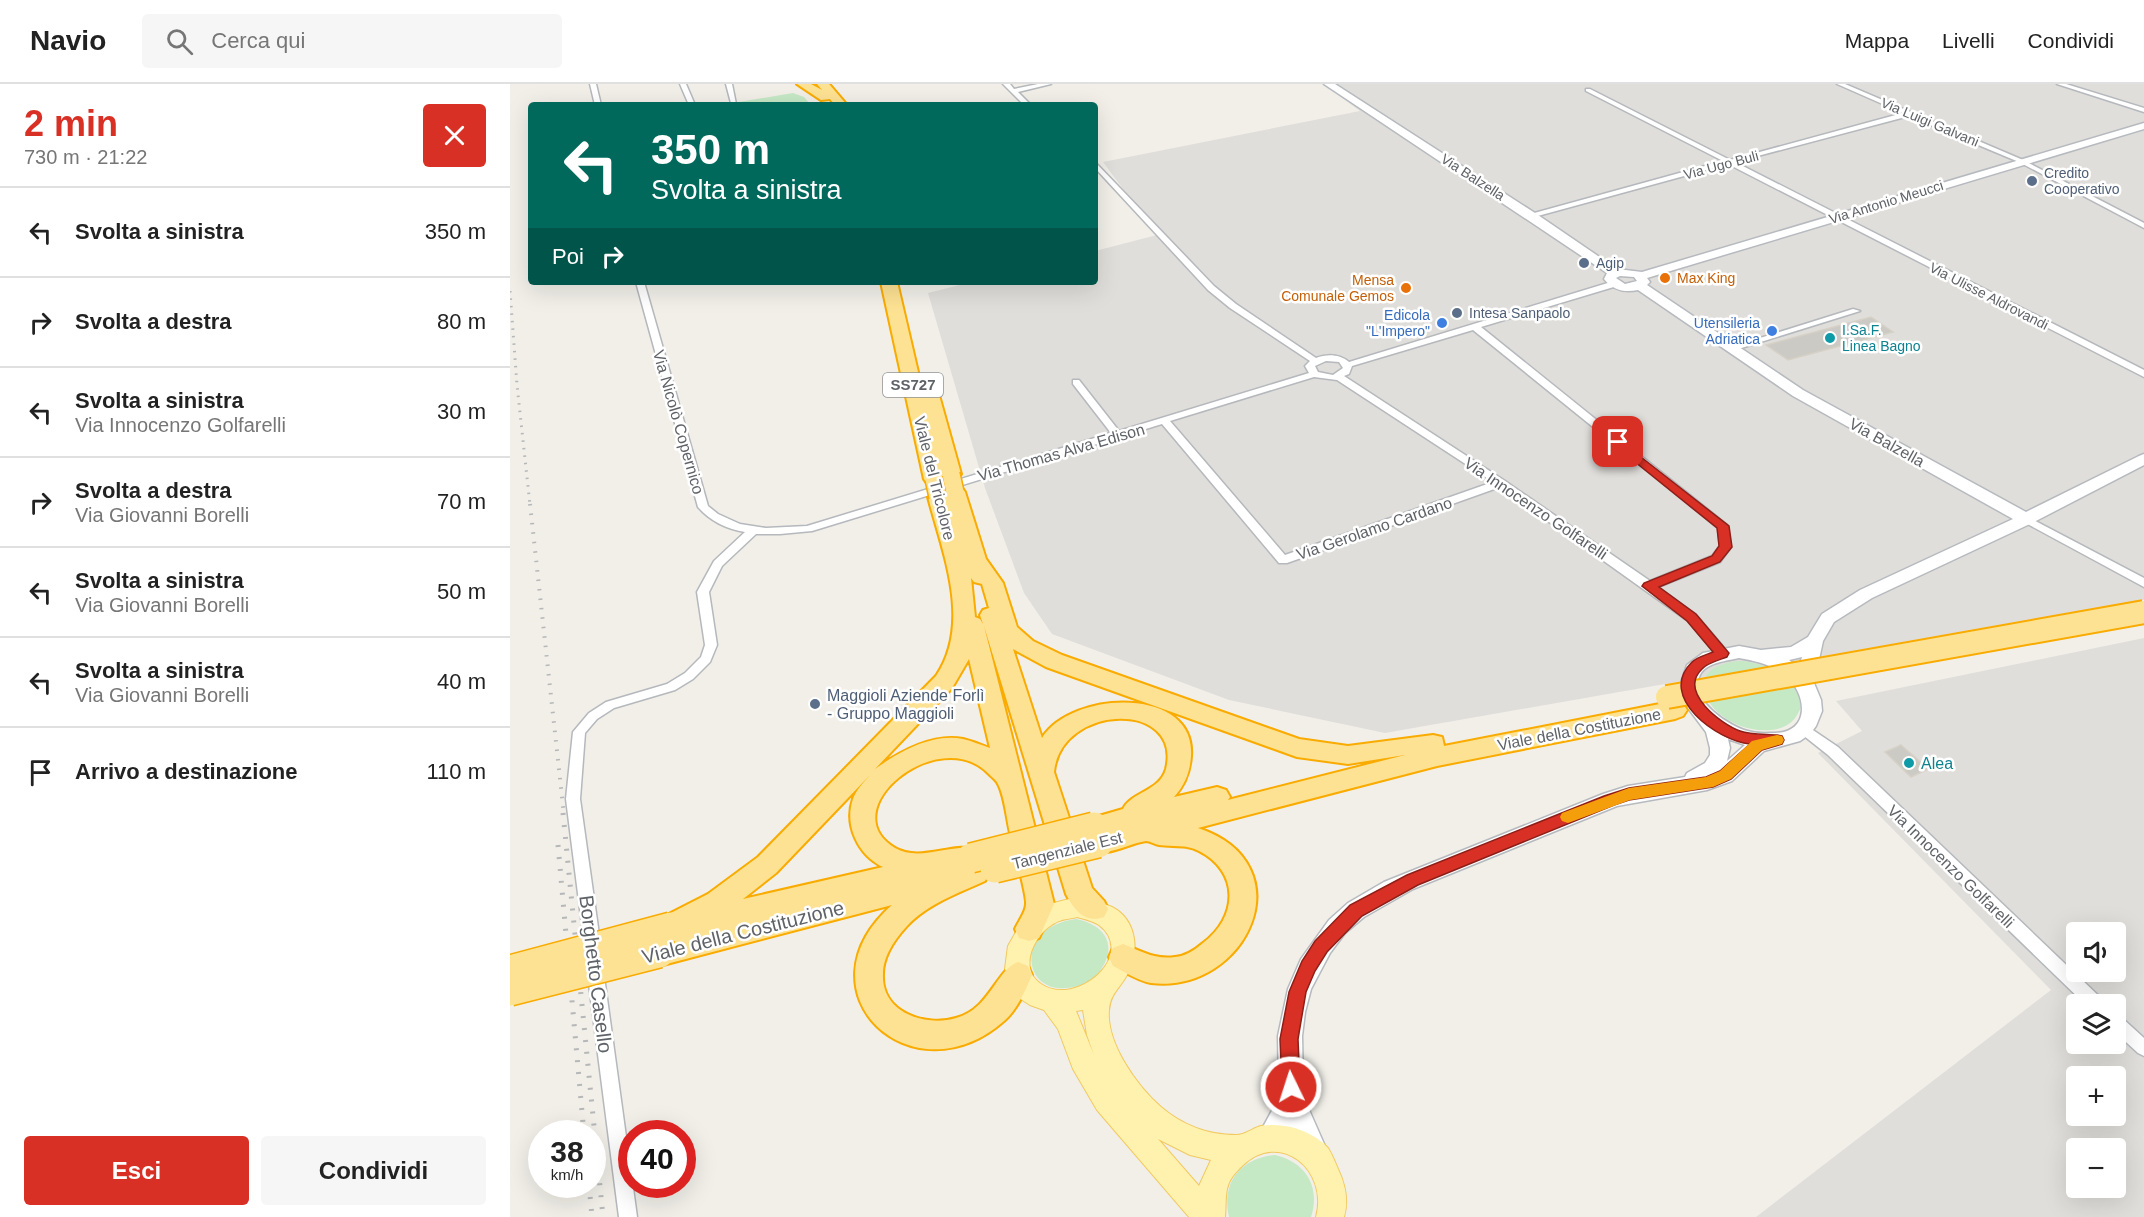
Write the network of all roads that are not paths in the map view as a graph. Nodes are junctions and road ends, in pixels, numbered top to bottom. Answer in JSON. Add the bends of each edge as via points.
{"nodes":[{"id":1,"x":593,"y":84,"type":"edge"},
{"id":2,"x":683,"y":84,"type":"edge"},
{"id":3,"x":729,"y":84,"type":"edge"},
{"id":4,"x":803,"y":84,"type":"edge"},
{"id":5,"x":814,"y":84,"type":"edge"},
{"id":6,"x":823,"y":84,"type":"edge"},
{"id":7,"x":1006,"y":84,"type":"edge"},
{"id":8,"x":1048,"y":84,"type":"edge"},
{"id":9,"x":1329,"y":84,"type":"edge"},
{"id":10,"x":1839,"y":84,"type":"edge"},
{"id":11,"x":2060,"y":84,"type":"edge"},
{"id":12,"x":1588,"y":90,"type":"dead end"},
{"id":13,"x":1012,"y":91,"type":"junction"},
{"id":14,"x":833,"y":97,"type":"edge"},
{"id":15,"x":597,"y":102,"type":"edge"},
{"id":16,"x":691,"y":102,"type":"edge"},
{"id":17,"x":734,"y":102,"type":"edge"},
{"id":18,"x":1025,"y":102,"type":"edge"},
{"id":19,"x":1911,"y":113,"type":"junction"},
{"id":20,"x":2144,"y":113,"type":"edge"},
{"id":21,"x":2144,"y":126,"type":"edge"},
{"id":22,"x":2130,"y":128,"type":"junction"},
{"id":23,"x":2021,"y":160,"type":"junction"},
{"id":24,"x":1728,"y":163,"type":"junction"},
{"id":25,"x":1098,"y":167,"type":"edge"},
{"id":26,"x":1531,"y":215,"type":"junction"},
{"id":27,"x":1835,"y":218,"type":"junction"},
{"id":28,"x":2144,"y":226,"type":"edge"},
{"id":29,"x":1614,"y":278,"type":"junction"},
{"id":30,"x":1640,"y":281,"type":"junction"},
{"id":31,"x":641,"y":285,"type":"edge"},
{"id":32,"x":896,"y":286,"type":"edge"},
{"id":33,"x":1856,"y":311,"type":"dead end"},
{"id":34,"x":1474,"y":327,"type":"junction"},
{"id":35,"x":1732,"y":348,"type":"junction"},
{"id":36,"x":1315,"y":361,"type":"junction"},
{"id":37,"x":1347,"y":365,"type":"junction"},
{"id":38,"x":1314,"y":374,"type":"junction"},
{"id":39,"x":2144,"y":374,"type":"edge"},
{"id":40,"x":1339,"y":377,"type":"junction"},
{"id":41,"x":1076,"y":382,"type":"dead end"},
{"id":42,"x":1165,"y":421,"type":"junction"},
{"id":43,"x":1117,"y":435,"type":"junction"},
{"id":44,"x":2144,"y":459,"type":"edge"},
{"id":45,"x":1501,"y":483,"type":"junction"},
{"id":46,"x":2026,"y":519,"type":"junction"},
{"id":47,"x":808,"y":529,"type":"joint"},
{"id":48,"x":754,"y":530,"type":"junction"},
{"id":49,"x":968,"y":565,"type":"junction"},
{"id":50,"x":2144,"y":583,"type":"edge"},
{"id":51,"x":1649,"y":586,"type":"junction"},
{"id":52,"x":2144,"y":612,"type":"edge"},
{"id":53,"x":2144,"y":623,"type":"edge"},
{"id":54,"x":1814,"y":641,"type":"junction"},
{"id":55,"x":1722,"y":653,"type":"junction"},
{"id":56,"x":1758,"y":655,"type":"junction"},
{"id":57,"x":1805,"y":684,"type":"junction"},
{"id":58,"x":1671,"y":704,"type":"junction"},
{"id":59,"x":1710,"y":722,"type":"junction"},
{"id":60,"x":1804,"y":729,"type":"junction"},
{"id":61,"x":1777,"y":740,"type":"junction"},
{"id":62,"x":1433,"y":744,"type":"junction"},
{"id":63,"x":1041,"y":773,"type":"junction"},
{"id":64,"x":869,"y":774,"type":"junction"},
{"id":65,"x":1009,"y":780,"type":"junction"},
{"id":66,"x":1677,"y":786,"type":"junction"},
{"id":67,"x":1159,"y":828,"type":"joint"},
{"id":68,"x":1096,"y":835,"type":"junction"},
{"id":69,"x":974,"y":866,"type":"junction"},
{"id":70,"x":1094,"y":909,"type":"junction"},
{"id":71,"x":671,"y":927,"type":"junction"},
{"id":72,"x":1029,"y":929,"type":"junction"},
{"id":73,"x":1123,"y":957,"type":"junction"},
{"id":74,"x":510,"y":970,"type":"edge"},
{"id":75,"x":1018,"y":975,"type":"junction"},
{"id":76,"x":1100,"y":989,"type":"junction"},
{"id":77,"x":510,"y":991,"type":"edge"},
{"id":78,"x":2086,"y":994,"type":"edge"},
{"id":79,"x":1053,"y":1001,"type":"junction"},
{"id":80,"x":2126,"y":1032,"type":"edge"},
{"id":81,"x":2144,"y":1048,"type":"edge"},
{"id":82,"x":1291,"y":1087,"type":"junction"},
{"id":83,"x":1270,"y":1138,"type":"junction"},
{"id":84,"x":1238,"y":1149,"type":"junction"},
{"id":85,"x":1317,"y":1158,"type":"junction"},
{"id":86,"x":1332,"y":1215,"type":"edge"},
{"id":87,"x":628,"y":1217,"type":"edge"},
{"id":88,"x":1209,"y":1217,"type":"edge"}],
"edges":[{"from":1,"to":15,"type":"street"},
{"from":2,"to":16,"type":"street"},
{"from":3,"to":17,"type":"street"},
{"from":4,"to":14,"type":"highway"},
{"from":5,"to":14,"type":"highway"},
{"from":6,"to":14,"type":"highway"},
{"from":7,"to":13,"type":"street"},
{"from":8,"to":13,"type":"street"},
{"from":9,"to":26,"type":"street","name":"Via Balzella"},
{"from":10,"to":19,"type":"street","name":"Via Luigi Galvani"},
{"from":11,"to":20,"type":"street"},
{"from":12,"to":24,"type":"street","name":"Via Ulisse Aldrovandi"},
{"from":13,"to":18,"type":"street"},
{"from":19,"to":23,"type":"street","name":"Via Luigi Galvani"},
{"from":19,"to":24,"type":"street","name":"Via Ugo Buli"},
{"from":20,"to":22,"type":"street","name":"Via Antonio Meucci"},
{"from":21,"to":22,"type":"street","name":"Via Antonio Meucci"},
{"from":22,"to":23,"type":"street","name":"Via Antonio Meucci"},
{"from":23,"to":27,"type":"street","name":"Via Antonio Meucci"},
{"from":23,"to":28,"type":"street","name":"Via Luigi Galvani"},
{"from":24,"to":26,"type":"street","name":"Via Ugo Buli"},
{"from":24,"to":27,"type":"street","name":"Via Ulisse Aldrovandi"},
{"from":25,"to":36,"type":"street","via":[[1211,288]]},
{"from":26,"to":29,"type":"street","name":"Via Balzella"},
{"from":27,"to":30,"type":"street","name":"Via Antonio Meucci"},
{"from":27,"to":39,"type":"street","name":"Via Ulisse Aldrovandi"},
{"from":29,"to":30,"type":"street","via":[[1629,272]]},
{"from":29,"to":34,"type":"street"},
{"from":30,"to":35,"type":"street","name":"Via Balzella"},
{"from":31,"to":48,"type":"street","name":"Via Nicolò Copernico","via":[[703,507],[727,524]]},
{"from":32,"to":49,"type":"highway","name":"Viale del Tricolore","number":"SS727","via":[[944,486]]},
{"from":33,"to":35,"type":"street"},
{"from":34,"to":37,"type":"street"},
{"from":34,"to":51,"type":"street","via":[[1723,526],[1726,547],[1716,559]]},
{"from":35,"to":46,"type":"street","name":"Via Balzella","via":[[1798,393]]},
{"from":36,"to":37,"type":"street","via":[[1330,358]]},
{"from":36,"to":38,"type":"street","via":[[1310,366]]},
{"from":37,"to":40,"type":"street","via":[[1346,372]]},
{"from":38,"to":40,"type":"street"},
{"from":38,"to":42,"type":"street","name":"Via Thomas Alva Edison"},
{"from":40,"to":45,"type":"street","name":"Via Innocenzo Golfarelli"},
{"from":41,"to":43,"type":"street"},
{"from":42,"to":43,"type":"street","name":"Via Thomas Alva Edison"},
{"from":42,"to":45,"type":"street","name":"Via Gerolamo Cardano","via":[[1282,560]]},
{"from":43,"to":47,"type":"street","name":"Via Thomas Alva Edison"},
{"from":44,"to":46,"type":"street"},
{"from":45,"to":51,"type":"street","name":"Via Innocenzo Golfarelli"},
{"from":46,"to":50,"type":"street","name":"Via Balzella"},
{"from":46,"to":54,"type":"street","via":[[1866,594],[1828,618]]},
{"from":47,"to":48,"type":"street","name":"Via Nicolò Copernico"},
{"from":48,"to":87,"type":"street","name":"Borghetto Casello","via":[[718,564],[703,592],[711,645],[706,659],[671,687],[610,705],[579,732],[573,799]]},
{"from":49,"to":62,"type":"highway","via":[[992,583],[1007,630],[1025,647],[1054,661],[1297,748],[1332,755]]},
{"from":49,"to":63,"type":"highway"},
{"from":49,"to":64,"type":"highway","via":[[960,593],[966,632],[960,657]]},
{"from":49,"to":65,"type":"highway"},
{"from":51,"to":55,"type":"street","name":"Via Innocenzo Golfarelli","via":[[1692,618]]},
{"from":52,"to":58,"type":"highway","name":"Viale della Costituzione","bridge":true},
{"from":53,"to":58,"type":"highway","name":"Viale della Costituzione"},
{"from":54,"to":56,"type":"street","via":[[1802,651],[1788,655]]},
{"from":54,"to":57,"type":"street"},
{"from":55,"to":56,"type":"street"},
{"from":55,"to":59,"type":"street","via":[[1697,665],[1691,674],[1691,698]]},
{"from":56,"to":57,"type":"street","via":[[1792,671]]},
{"from":57,"to":60,"type":"street","via":[[1814,708]]},
{"from":58,"to":62,"type":"highway"},
{"from":58,"to":67,"type":"highway","name":"Viale della Costituzione","via":[[1437,757]]},
{"from":59,"to":61,"type":"street","via":[[1742,738]]},
{"from":59,"to":66,"type":"street","via":[[1721,747],[1716,765]]},
{"from":60,"to":61,"type":"street"},
{"from":60,"to":78,"type":"street","name":"Via Innocenzo Golfarelli","via":[[1833,751]]},
{"from":61,"to":66,"type":"street","via":[[1758,745],[1725,775]]},
{"from":62,"to":68,"type":"highway"},
{"from":63,"to":68,"type":"highway","via":[[1053,738],[1089,714],[1134,710],[1154,716],[1169,727],[1179,742],[1181,760],[1175,778],[1161,794]]},
{"from":63,"to":70,"type":"highway","via":[[1080,894]]},
{"from":64,"to":65,"type":"highway","via":[[917,754],[964,748],[985,754],[1000,765]]},
{"from":64,"to":69,"type":"highway","via":[[861,819],[866,837],[879,852],[898,861]]},
{"from":64,"to":71,"type":"highway","via":[[767,865],[718,902]]},
{"from":65,"to":72,"type":"highway","via":[[1040,904]]},
{"from":66,"to":82,"type":"street","via":[[1610,800],[1413,880],[1356,910],[1321,946],[1298,992],[1289,1039]]},
{"from":67,"to":68,"type":"highway","name":"Tangenziale Est"},
{"from":68,"to":69,"type":"highway","name":"Tangenziale Est","bridge":true},
{"from":68,"to":73,"type":"highway","via":[[1180,834],[1200,839],[1230,859],[1244,886],[1245,903],[1233,934],[1208,958],[1192,967],[1150,971]]},
{"from":69,"to":71,"type":"highway"},
{"from":69,"to":75,"type":"highway","via":[[914,904],[885,930],[869,966],[872,1001],[884,1018],[903,1030],[938,1037],[958,1033],[992,1013]]},
{"from":69,"to":77,"type":"highway","name":"Viale della Costituzione","bridge":true},
{"from":70,"to":72,"type":"main road","via":[[1059,910]]},
{"from":70,"to":73,"type":"main road","via":[[1119,927],[1124,941]]},
{"from":71,"to":74,"type":"highway","name":"Viale della Costituzione","bridge":true},
{"from":72,"to":75,"type":"main road","via":[[1016,959]]},
{"from":73,"to":76,"type":"main road","via":[[1115,974]]},
{"from":75,"to":79,"type":"main road","via":[[1038,996]]},
{"from":76,"to":79,"type":"main road","via":[[1077,999]]},
{"from":76,"to":84,"type":"main road","via":[[1096,1014],[1102,1041],[1125,1088],[1150,1116],[1185,1139]]},
{"from":79,"to":88,"type":"main road","via":[[1069,1023],[1082,1060],[1107,1101]]},
{"from":80,"to":81,"type":"street"},
{"from":82,"to":83,"type":"street","via":[[1287,1109]]},
{"from":82,"to":85,"type":"street"},
{"from":83,"to":84,"type":"main road"},
{"from":83,"to":85,"type":"main road","via":[[1303,1146]]},
{"from":84,"to":88,"type":"main road","via":[[1213,1180]]},
{"from":85,"to":86,"type":"main road","via":[[1332,1192]]}]}
